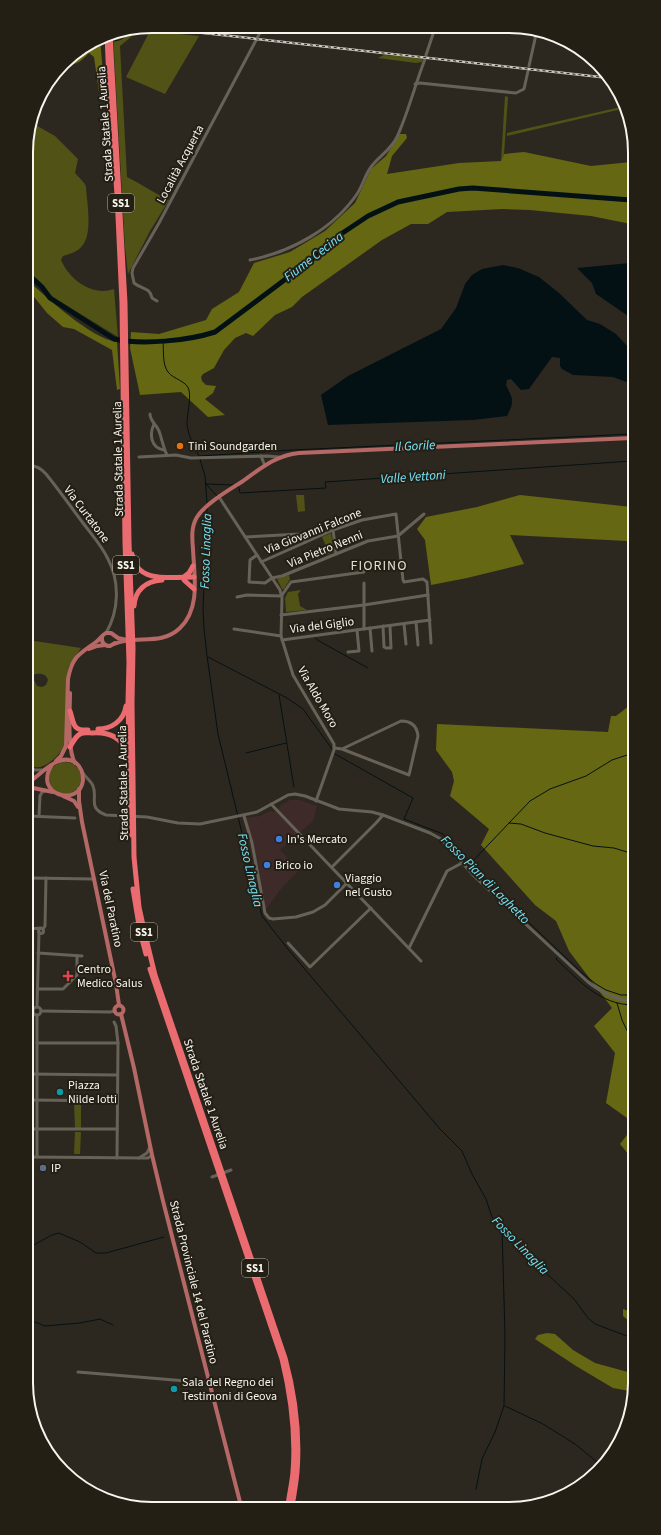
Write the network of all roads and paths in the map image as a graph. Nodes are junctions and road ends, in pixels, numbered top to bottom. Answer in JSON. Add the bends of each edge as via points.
{"nodes":[{"id":1,"x":260,"y":33,"type":"edge"},
{"id":2,"x":434,"y":33,"type":"edge"},
{"id":3,"x":536,"y":36,"type":"edge"},
{"id":4,"x":109,"y":41,"type":"edge"},
{"id":5,"x":107,"y":42,"type":"edge"},
{"id":6,"x":108,"y":46,"type":"junction"},
{"id":7,"x":426,"y":55,"type":"dead end"},
{"id":8,"x":425,"y":59,"type":"dead end"},
{"id":9,"x":529,"y":66,"type":"dead end"},
{"id":10,"x":528,"y":71,"type":"dead end"},
{"id":11,"x":415,"y":84,"type":"junction"},
{"id":12,"x":250,"y":260,"type":"dead end"},
{"id":13,"x":157,"y":301,"type":"dead end"},
{"id":14,"x":125,"y":363,"type":"junction"},
{"id":15,"x":150,"y":414,"type":"dead end"},
{"id":16,"x":154,"y":424,"type":"junction"},
{"id":17,"x":628,"y":438,"type":"edge"},
{"id":18,"x":164,"y":450,"type":"junction"},
{"id":19,"x":167,"y":455,"type":"junction"},
{"id":20,"x":261,"y":456,"type":"junction"},
{"id":21,"x":139,"y":457,"type":"dead end"},
{"id":22,"x":279,"y":457,"type":"junction"},
{"id":23,"x":265,"y":466,"type":"junction"},
{"id":24,"x":33,"y":467,"type":"edge"},
{"id":25,"x":219,"y":497,"type":"junction"},
{"id":26,"x":424,"y":514,"type":"dead end"},
{"id":27,"x":332,"y":530,"type":"junction"},
{"id":28,"x":398,"y":536,"type":"junction"},
{"id":29,"x":245,"y":537,"type":"junction"},
{"id":30,"x":129,"y":542,"type":"junction"},
{"id":31,"x":305,"y":542,"type":"junction"},
{"id":32,"x":336,"y":554,"type":"junction"},
{"id":33,"x":257,"y":555,"type":"junction"},
{"id":34,"x":261,"y":562,"type":"junction"},
{"id":35,"x":193,"y":566,"type":"junction"},
{"id":36,"x":359,"y":572,"type":"dead end"},
{"id":37,"x":184,"y":578,"type":"junction"},
{"id":38,"x":194,"y":578,"type":"junction"},
{"id":39,"x":272,"y":578,"type":"junction"},
{"id":40,"x":364,"y":583,"type":"dead end"},
{"id":41,"x":194,"y":588,"type":"junction"},
{"id":42,"x":428,"y":595,"type":"junction"},
{"id":43,"x":282,"y":596,"type":"junction"},
{"id":44,"x":237,"y":597,"type":"dead end"},
{"id":45,"x":364,"y":605,"type":"junction"},
{"id":46,"x":132,"y":612,"type":"junction"},
{"id":47,"x":281,"y":615,"type":"junction"},
{"id":48,"x":430,"y":620,"type":"junction"},
{"id":49,"x":416,"y":622,"type":"junction"},
{"id":50,"x":404,"y":624,"type":"junction"},
{"id":51,"x":383,"y":626,"type":"junction"},
{"id":52,"x":390,"y":626,"type":"junction"},
{"id":53,"x":370,"y":628,"type":"junction"},
{"id":54,"x":234,"y":629,"type":"dead end"},
{"id":55,"x":364,"y":629,"type":"junction"},
{"id":56,"x":357,"y":630,"type":"junction"},
{"id":57,"x":106,"y":633,"type":"junction"},
{"id":58,"x":130,"y":634,"type":"junction"},
{"id":59,"x":115,"y":636,"type":"junction"},
{"id":60,"x":102,"y":637,"type":"junction"},
{"id":61,"x":281,"y":638,"type":"junction"},
{"id":62,"x":128,"y":641,"type":"junction"},
{"id":63,"x":431,"y":643,"type":"dead end"},
{"id":64,"x":114,"y":644,"type":"junction"},
{"id":65,"x":406,"y":644,"type":"dead end"},
{"id":66,"x":105,"y":645,"type":"junction"},
{"id":67,"x":418,"y":645,"type":"dead end"},
{"id":68,"x":131,"y":648,"type":"junction"},
{"id":69,"x":372,"y":651,"type":"dead end"},
{"id":70,"x":348,"y":652,"type":"dead end"},
{"id":71,"x":128,"y":702,"type":"junction"},
{"id":72,"x":70,"y":711,"type":"junction"},
{"id":73,"x":70,"y":747,"type":"junction"},
{"id":74,"x":335,"y":748,"type":"junction"},
{"id":75,"x":342,"y":749,"type":"junction"},
{"id":76,"x":56,"y":762,"type":"junction"},
{"id":77,"x":76,"y":763,"type":"junction"},
{"id":78,"x":52,"y":765,"type":"junction"},
{"id":79,"x":80,"y":768,"type":"junction"},
{"id":80,"x":33,"y":769,"type":"edge"},
{"id":81,"x":46,"y":770,"type":"junction"},
{"id":82,"x":129,"y":770,"type":"junction"},
{"id":83,"x":35,"y":778,"type":"edge"},
{"id":84,"x":82,"y":783,"type":"junction"},
{"id":85,"x":92,"y":785,"type":"junction"},
{"id":86,"x":33,"y":788,"type":"edge"},
{"id":87,"x":33,"y":788,"type":"edge"},
{"id":88,"x":79,"y":788,"type":"junction"},
{"id":89,"x":45,"y":791,"type":"junction"},
{"id":90,"x":53,"y":792,"type":"junction"},
{"id":91,"x":40,"y":796,"type":"junction"},
{"id":92,"x":63,"y":796,"type":"junction"},
{"id":93,"x":316,"y":801,"type":"junction"},
{"id":94,"x":271,"y":804,"type":"junction"},
{"id":95,"x":133,"y":813,"type":"junction"},
{"id":96,"x":383,"y":815,"type":"junction"},
{"id":97,"x":33,"y":816,"type":"edge"},
{"id":98,"x":39,"y":816,"type":"junction"},
{"id":99,"x":243,"y":816,"type":"junction"},
{"id":100,"x":82,"y":817,"type":"junction"},
{"id":101,"x":75,"y":818,"type":"dead end"},
{"id":102,"x":133,"y":824,"type":"junction"},
{"id":103,"x":462,"y":863,"type":"junction"},
{"id":104,"x":332,"y":867,"type":"junction"},
{"id":105,"x":33,"y":878,"type":"edge"},
{"id":106,"x":46,"y":878,"type":"junction"},
{"id":107,"x":94,"y":879,"type":"junction"},
{"id":108,"x":347,"y":883,"type":"junction"},
{"id":109,"x":371,"y":908,"type":"junction"},
{"id":110,"x":33,"y":929,"type":"edge"},
{"id":111,"x":40,"y":930,"type":"junction"},
{"id":112,"x":288,"y":943,"type":"dead end"},
{"id":113,"x":409,"y":948,"type":"junction"},
{"id":114,"x":38,"y":953,"type":"junction"},
{"id":115,"x":77,"y":956,"type":"junction"},
{"id":116,"x":82,"y":956,"type":"dead end"},
{"id":117,"x":421,"y":961,"type":"dead end"},
{"id":118,"x":38,"y":989,"type":"junction"},
{"id":119,"x":628,"y":1001,"type":"edge"},
{"id":120,"x":119,"y":1005,"type":"junction"},
{"id":121,"x":37,"y":1007,"type":"junction"},
{"id":122,"x":34,"y":1011,"type":"joint"},
{"id":123,"x":41,"y":1011,"type":"junction"},
{"id":124,"x":115,"y":1011,"type":"junction"},
{"id":125,"x":121,"y":1014,"type":"junction"},
{"id":126,"x":37,"y":1015,"type":"junction"},
{"id":127,"x":114,"y":1022,"type":"dead end"},
{"id":128,"x":37,"y":1043,"type":"junction"},
{"id":129,"x":118,"y":1043,"type":"junction"},
{"id":130,"x":33,"y":1074,"type":"edge"},
{"id":131,"x":37,"y":1074,"type":"junction"},
{"id":132,"x":117,"y":1075,"type":"junction"},
{"id":133,"x":33,"y":1100,"type":"edge"},
{"id":134,"x":37,"y":1100,"type":"junction"},
{"id":135,"x":117,"y":1101,"type":"junction"},
{"id":136,"x":33,"y":1129,"type":"edge"},
{"id":137,"x":37,"y":1129,"type":"junction"},
{"id":138,"x":117,"y":1130,"type":"junction"},
{"id":139,"x":150,"y":1146,"type":"junction"},
{"id":140,"x":152,"y":1155,"type":"junction"},
{"id":141,"x":33,"y":1157,"type":"edge"},
{"id":142,"x":37,"y":1157,"type":"junction"},
{"id":143,"x":144,"y":1157,"type":"junction"},
{"id":144,"x":117,"y":1158,"type":"junction"},
{"id":145,"x":154,"y":1164,"type":"junction"},
{"id":146,"x":231,"y":1170,"type":"dead end"},
{"id":147,"x":212,"y":1177,"type":"dead end"},
{"id":148,"x":78,"y":1372,"type":"dead end"},
{"id":149,"x":210,"y":1382,"type":"junction"},
{"id":150,"x":239,"y":1496,"type":"junction"},
{"id":151,"x":238,"y":1502,"type":"edge"},
{"id":152,"x":240,"y":1502,"type":"edge"},
{"id":153,"x":243,"y":1502,"type":"edge"},
{"id":154,"x":289,"y":1502,"type":"edge"},
{"id":155,"x":293,"y":1502,"type":"edge"}],
"edges":[{"from":1,"to":13,"type":"street","name":"Località Acquerta","via":[[133,268],[134,283],[149,290],[152,298]]},
{"from":2,"to":7,"type":"street"},
{"from":3,"to":9,"type":"street"},
{"from":4,"to":6,"type":"highway","name":"Strada Statale 1 Aurelia","number":"SS1"},
{"from":5,"to":6,"type":"highway","name":"Strada Statale 1 Aurelia","number":"SS1"},
{"from":6,"to":14,"type":"highway","name":"Strada Statale 1 Aurelia","number":"SS1","via":[[124,303]]},
{"from":8,"to":11,"type":"street"},
{"from":10,"to":11,"type":"street","via":[[524,89],[516,93]]},
{"from":11,"to":12,"type":"street","via":[[395,141],[371,166],[357,194],[350,202],[318,233],[308,239]]},
{"from":14,"to":30,"type":"highway","name":"Strada Statale 1 Aurelia","number":"SS1"},
{"from":14,"to":58,"type":"highway","name":"Strada Statale 1 Aurelia","number":"SS1","via":[[125,542]]},
{"from":15,"to":16,"type":"street"},
{"from":16,"to":18,"type":"street"},
{"from":16,"to":18,"type":"street","via":[[151,432],[153,444]]},
{"from":17,"to":22,"type":"main road","via":[[299,453]]},
{"from":18,"to":19,"type":"street"},
{"from":19,"to":20,"type":"street","via":[[195,458]]},
{"from":19,"to":21,"type":"street"},
{"from":20,"to":22,"type":"street"},
{"from":20,"to":23,"type":"street"},
{"from":22,"to":23,"type":"main road"},
{"from":23,"to":25,"type":"main road"},
{"from":24,"to":57,"type":"street","name":"Via Curtatone","via":[[38,467],[46,474],[109,561],[115,578],[116,603]]},
{"from":25,"to":29,"type":"street"},
{"from":25,"to":35,"type":"main road","via":[[197,518],[192,532]]},
{"from":26,"to":28,"type":"street"},
{"from":27,"to":28,"type":"street","name":"Via Giovanni Falcone","via":[[362,520],[396,514]]},
{"from":27,"to":31,"type":"street","name":"Via Giovanni Falcone"},
{"from":27,"to":32,"type":"street"},
{"from":28,"to":32,"type":"street","name":"Via Pietro Nenni","via":[[368,541]]},
{"from":28,"to":42,"type":"street","via":[[402,580],[426,580]]},
{"from":29,"to":31,"type":"street","via":[[300,534],[304,535]]},
{"from":29,"to":33,"type":"street"},
{"from":30,"to":37,"type":"highway","via":[[132,544],[135,564],[146,574],[157,578]]},
{"from":30,"to":46,"type":"highway","name":"Strada Statale 1 Aurelia","number":"SS1"},
{"from":31,"to":34,"type":"street","name":"Via Giovanni Falcone"},
{"from":32,"to":39,"type":"street","name":"Via Pietro Nenni"},
{"from":33,"to":34,"type":"street"},
{"from":33,"to":39,"type":"street","name":"Via Pietro Nenni","via":[[250,560],[249,582],[265,583]]},
{"from":34,"to":39,"type":"street"},
{"from":35,"to":37,"type":"highway"},
{"from":35,"to":38,"type":"main road"},
{"from":36,"to":43,"type":"street","via":[[291,582]]},
{"from":37,"to":38,"type":"highway"},
{"from":37,"to":41,"type":"highway"},
{"from":37,"to":46,"type":"highway","via":[[145,585],[137,593]]},
{"from":38,"to":41,"type":"main road"},
{"from":39,"to":43,"type":"street"},
{"from":40,"to":45,"type":"street"},
{"from":41,"to":62,"type":"main road","via":[[192,611],[178,630],[161,639]]},
{"from":42,"to":45,"type":"street"},
{"from":42,"to":48,"type":"street"},
{"from":43,"to":44,"type":"street"},
{"from":43,"to":47,"type":"street","name":"Via Aldo Moro"},
{"from":45,"to":47,"type":"street"},
{"from":45,"to":55,"type":"street"},
{"from":46,"to":58,"type":"highway","name":"Strada Statale 1 Aurelia","number":"SS1"},
{"from":47,"to":61,"type":"street","name":"Via Aldo Moro"},
{"from":48,"to":49,"type":"street","name":"Via del Giglio"},
{"from":48,"to":63,"type":"street"},
{"from":49,"to":50,"type":"street","name":"Via del Giglio"},
{"from":49,"to":67,"type":"street"},
{"from":50,"to":52,"type":"street","name":"Via del Giglio"},
{"from":50,"to":65,"type":"street"},
{"from":51,"to":52,"type":"street","name":"Via del Giglio"},
{"from":51,"to":52,"type":"street","via":[[384,647],[391,648]]},
{"from":51,"to":53,"type":"street","name":"Via del Giglio"},
{"from":53,"to":55,"type":"street","name":"Via del Giglio"},
{"from":53,"to":69,"type":"street"},
{"from":54,"to":61,"type":"street","name":"Via del Giglio"},
{"from":55,"to":56,"type":"street","name":"Via del Giglio"},
{"from":56,"to":61,"type":"street","name":"Via del Giglio"},
{"from":56,"to":70,"type":"street","via":[[359,652]]},
{"from":57,"to":59,"type":"main road"},
{"from":57,"to":60,"type":"main road"},
{"from":58,"to":68,"type":"highway","name":"Strada Statale 1 Aurelia","number":"SS1"},
{"from":59,"to":62,"type":"main road"},
{"from":59,"to":64,"type":"main road"},
{"from":60,"to":66,"type":"main road"},
{"from":60,"to":76,"type":"main road","via":[[80,653],[70,669],[66,746]]},
{"from":61,"to":74,"type":"street","name":"Via Aldo Moro","via":[[296,681]]},
{"from":62,"to":64,"type":"main road"},
{"from":64,"to":66,"type":"main road"},
{"from":66,"to":72,"type":"main road","via":[[89,649],[80,656],[74,666],[70,679]]},
{"from":68,"to":71,"type":"highway","name":"Strada Statale 1 Aurelia","number":"SS1"},
{"from":68,"to":95,"type":"highway","name":"Strada Statale 1 Aurelia","number":"SS1"},
{"from":71,"to":72,"type":"highway","via":[[119,721],[105,729],[78,729],[73,724]]},
{"from":71,"to":82,"type":"highway","name":"Strada Statale 1 Aurelia","number":"SS1"},
{"from":72,"to":73,"type":"main road"},
{"from":73,"to":77,"type":"main road"},
{"from":73,"to":82,"type":"highway","via":[[77,736],[83,733],[110,734],[125,747]]},
{"from":74,"to":75,"type":"street"},
{"from":74,"to":93,"type":"street"},
{"from":75,"to":75,"type":"street","via":[[409,775],[417,731],[412,723],[401,721]]},
{"from":76,"to":77,"type":"main road","via":[[69,760]]},
{"from":76,"to":78,"type":"main road"},
{"from":77,"to":79,"type":"main road"},
{"from":78,"to":81,"type":"main road"},
{"from":78,"to":90,"type":"main road","via":[[46,776]]},
{"from":79,"to":84,"type":"main road"},
{"from":79,"to":85,"type":"street"},
{"from":80,"to":81,"type":"street"},
{"from":81,"to":83,"type":"main road"},
{"from":82,"to":95,"type":"highway","name":"Strada Statale 1 Aurelia","number":"SS1"},
{"from":84,"to":85,"type":"street"},
{"from":84,"to":88,"type":"main road"},
{"from":85,"to":99,"type":"street","via":[[95,807],[106,815],[190,824]]},
{"from":86,"to":89,"type":"main road"},
{"from":87,"to":91,"type":"street"},
{"from":88,"to":92,"type":"main road","via":[[75,793]]},
{"from":88,"to":100,"type":"main road","name":"Via del Paratino"},
{"from":89,"to":90,"type":"main road"},
{"from":89,"to":91,"type":"street"},
{"from":90,"to":92,"type":"main road"},
{"from":91,"to":98,"type":"street"},
{"from":92,"to":100,"type":"main road","via":[[74,801]]},
{"from":93,"to":94,"type":"street","via":[[291,794]]},
{"from":93,"to":96,"type":"street","via":[[339,809]]},
{"from":94,"to":99,"type":"street","via":[[260,811]]},
{"from":94,"to":104,"type":"street"},
{"from":95,"to":102,"type":"highway","name":"Strada Statale 1 Aurelia","number":"SS1"},
{"from":96,"to":103,"type":"street","via":[[438,837]]},
{"from":96,"to":104,"type":"street"},
{"from":97,"to":98,"type":"street"},
{"from":98,"to":101,"type":"street"},
{"from":99,"to":108,"type":"street","via":[[252,843],[265,913],[269,918],[296,917],[320,910]]},
{"from":100,"to":107,"type":"main road","name":"Via del Paratino"},
{"from":102,"to":154,"type":"highway","name":"Strada Statale 1 Aurelia","number":"SS1","via":[[133,885],[146,956],[286,1378],[294,1440]]},
{"from":102,"to":155,"type":"highway","name":"Strada Statale 1 Aurelia","number":"SS1","via":[[136,885],[150,955],[290,1377],[298,1440]]},
{"from":103,"to":113,"type":"street","via":[[448,871]]},
{"from":103,"to":119,"type":"street","via":[[588,982],[608,995]]},
{"from":104,"to":108,"type":"street"},
{"from":105,"to":106,"type":"street"},
{"from":106,"to":107,"type":"street"},
{"from":106,"to":111,"type":"street","via":[[45,926]]},
{"from":107,"to":120,"type":"main road","name":"Via del Paratino"},
{"from":108,"to":109,"type":"street"},
{"from":109,"to":112,"type":"street","via":[[310,967]]},
{"from":109,"to":113,"type":"street"},
{"from":110,"to":111,"type":"street"},
{"from":111,"to":114,"type":"street"},
{"from":113,"to":117,"type":"street"},
{"from":114,"to":115,"type":"street"},
{"from":114,"to":118,"type":"street"},
{"from":115,"to":116,"type":"street"},
{"from":115,"to":118,"type":"street","via":[[77,975],[63,989]]},
{"from":118,"to":121,"type":"street"},
{"from":120,"to":124,"type":"main road"},
{"from":120,"to":125,"type":"main road","via":[[124,1009]]},
{"from":121,"to":122,"type":"street"},
{"from":121,"to":123,"type":"street"},
{"from":122,"to":126,"type":"street"},
{"from":123,"to":124,"type":"street"},
{"from":123,"to":126,"type":"street"},
{"from":124,"to":125,"type":"main road"},
{"from":125,"to":139,"type":"main road"},
{"from":126,"to":128,"type":"street"},
{"from":127,"to":129,"type":"street"},
{"from":128,"to":129,"type":"street"},
{"from":128,"to":131,"type":"street"},
{"from":129,"to":132,"type":"street"},
{"from":130,"to":131,"type":"street"},
{"from":131,"to":132,"type":"street"},
{"from":131,"to":134,"type":"street"},
{"from":132,"to":135,"type":"street"},
{"from":133,"to":134,"type":"street"},
{"from":134,"to":135,"type":"street"},
{"from":134,"to":137,"type":"street"},
{"from":135,"to":138,"type":"street"},
{"from":136,"to":137,"type":"street"},
{"from":137,"to":138,"type":"street"},
{"from":137,"to":142,"type":"street"},
{"from":138,"to":144,"type":"street"},
{"from":139,"to":140,"type":"main road"},
{"from":139,"to":143,"type":"street"},
{"from":140,"to":143,"type":"street"},
{"from":140,"to":145,"type":"main road","name":"Strada Provinciale 14 del Paratino"},
{"from":141,"to":142,"type":"street"},
{"from":142,"to":144,"type":"street"},
{"from":143,"to":144,"type":"street"},
{"from":143,"to":145,"type":"street"},
{"from":145,"to":149,"type":"main road","name":"Strada Provinciale 14 del Paratino"},
{"from":146,"to":147,"type":"street"},
{"from":148,"to":149,"type":"street"},
{"from":149,"to":150,"type":"main road","name":"Strada Provinciale 14 del Paratino"},
{"from":150,"to":151,"type":"main road"},
{"from":150,"to":152,"type":"main road","name":"Strada Provinciale 14 del Paratino"},
{"from":150,"to":153,"type":"main road"}]}
